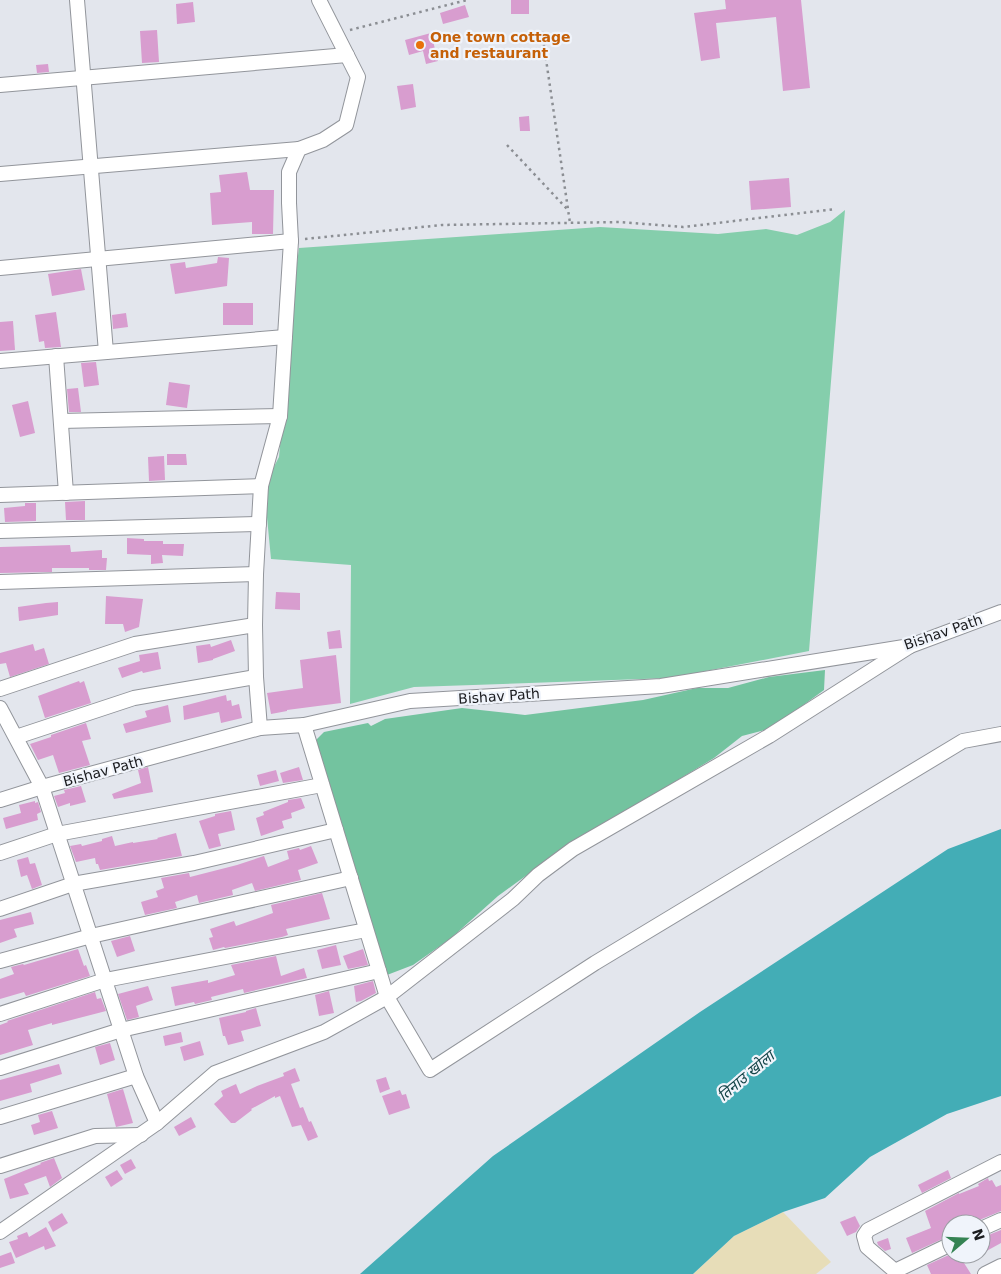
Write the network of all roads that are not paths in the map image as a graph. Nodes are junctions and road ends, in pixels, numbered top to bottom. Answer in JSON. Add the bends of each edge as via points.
{"nodes":[{"id":1,"x":77,"y":0,"type":"edge"},
{"id":2,"x":319,"y":0,"type":"edge"},
{"id":3,"x":347,"y":55,"type":"junction"},
{"id":4,"x":83,"y":78,"type":"junction"},
{"id":5,"x":0,"y":85,"type":"edge"},
{"id":6,"x":298,"y":149,"type":"junction"},
{"id":7,"x":91,"y":167,"type":"junction"},
{"id":8,"x":0,"y":174,"type":"edge"},
{"id":9,"x":291,"y":241,"type":"junction"},
{"id":10,"x":98,"y":259,"type":"junction"},
{"id":11,"x":0,"y":268,"type":"edge"},
{"id":12,"x":285,"y":337,"type":"junction"},
{"id":13,"x":106,"y":352,"type":"junction"},
{"id":14,"x":56,"y":356,"type":"junction"},
{"id":15,"x":0,"y":361,"type":"edge"},
{"id":16,"x":280,"y":416,"type":"junction"},
{"id":17,"x":61,"y":421,"type":"junction"},
{"id":18,"x":261,"y":486,"type":"junction"},
{"id":19,"x":66,"y":493,"type":"junction"},
{"id":20,"x":0,"y":495,"type":"edge"},
{"id":21,"x":259,"y":524,"type":"junction"},
{"id":22,"x":0,"y":531,"type":"edge"},
{"id":23,"x":256,"y":574,"type":"junction"},
{"id":24,"x":0,"y":582,"type":"edge"},
{"id":25,"x":1001,"y":612,"type":"edge"},
{"id":26,"x":255,"y":625,"type":"junction"},
{"id":27,"x":910,"y":646,"type":"junction"},
{"id":28,"x":256,"y":677,"type":"junction"},
{"id":29,"x":0,"y":689,"type":"edge"},
{"id":30,"x":0,"y":708,"type":"edge"},
{"id":31,"x":304,"y":725,"type":"junction"},
{"id":32,"x":260,"y":728,"type":"junction"},
{"id":33,"x":9,"y":734,"type":"edge"},
{"id":34,"x":1001,"y":734,"type":"edge"},
{"id":35,"x":322,"y":785,"type":"junction"},
{"id":36,"x":42,"y":787,"type":"junction"},
{"id":37,"x":0,"y":800,"type":"edge"},
{"id":38,"x":336,"y":830,"type":"junction"},
{"id":39,"x":57,"y":834,"type":"junction"},
{"id":40,"x":0,"y":853,"type":"edge"},
{"id":41,"x":351,"y":878,"type":"junction"},
{"id":42,"x":73,"y":884,"type":"junction"},
{"id":43,"x":0,"y":909,"type":"edge"},
{"id":44,"x":366,"y":930,"type":"junction"},
{"id":45,"x":90,"y":936,"type":"junction"},
{"id":46,"x":0,"y":962,"type":"edge"},
{"id":47,"x":379,"y":972,"type":"junction"},
{"id":48,"x":105,"y":980,"type":"junction"},
{"id":49,"x":387,"y":997,"type":"junction"},
{"id":50,"x":0,"y":1014,"type":"edge"},
{"id":51,"x":121,"y":1030,"type":"junction"},
{"id":52,"x":0,"y":1068,"type":"edge"},
{"id":53,"x":136,"y":1076,"type":"junction"},
{"id":54,"x":0,"y":1117,"type":"edge"},
{"id":55,"x":157,"y":1124,"type":"junction"},
{"id":56,"x":141,"y":1134,"type":"junction"},
{"id":57,"x":1001,"y":1162,"type":"edge"},
{"id":58,"x":0,"y":1166,"type":"edge"},
{"id":59,"x":0,"y":1232,"type":"edge"},
{"id":60,"x":941,"y":1249,"type":"edge"},
{"id":61,"x":1001,"y":1266,"type":"edge"},
{"id":62,"x":896,"y":1272,"type":"edge"},
{"id":63,"x":985,"y":1274,"type":"edge"}],
"edges":[{"from":1,"to":4,"type":"street"},
{"from":2,"to":3,"type":"street"},
{"from":3,"to":4,"type":"street"},
{"from":3,"to":6,"type":"street","via":[[358,76],[346,125],[323,140]]},
{"from":4,"to":5,"type":"street"},
{"from":4,"to":7,"type":"street"},
{"from":6,"to":7,"type":"street"},
{"from":6,"to":9,"type":"street","via":[[289,172]]},
{"from":7,"to":8,"type":"street"},
{"from":7,"to":10,"type":"street"},
{"from":9,"to":10,"type":"street"},
{"from":9,"to":12,"type":"street"},
{"from":10,"to":11,"type":"street"},
{"from":10,"to":13,"type":"street"},
{"from":12,"to":13,"type":"street"},
{"from":12,"to":16,"type":"street"},
{"from":13,"to":14,"type":"street"},
{"from":14,"to":15,"type":"street"},
{"from":14,"to":17,"type":"street"},
{"from":16,"to":17,"type":"street"},
{"from":16,"to":18,"type":"street"},
{"from":17,"to":19,"type":"street"},
{"from":18,"to":19,"type":"street"},
{"from":18,"to":21,"type":"street"},
{"from":19,"to":20,"type":"street"},
{"from":21,"to":22,"type":"street"},
{"from":21,"to":23,"type":"street"},
{"from":23,"to":24,"type":"street"},
{"from":23,"to":26,"type":"street"},
{"from":25,"to":27,"type":"street","name":"Bishav Path"},
{"from":26,"to":28,"type":"street"},
{"from":26,"to":29,"type":"street","via":[[135,644]]},
{"from":27,"to":31,"type":"street","name":"Bishav Path","via":[[661,686],[410,702]]},
{"from":27,"to":49,"type":"street","via":[[769,736],[573,849]]},
{"from":28,"to":32,"type":"street"},
{"from":28,"to":33,"type":"street","via":[[134,698]]},
{"from":30,"to":33,"type":"street"},
{"from":31,"to":32,"type":"street","name":"Bishav Path"},
{"from":31,"to":35,"type":"street"},
{"from":32,"to":36,"type":"street","name":"Bishav Path"},
{"from":33,"to":36,"type":"street"},
{"from":34,"to":49,"type":"street","via":[[963,741],[595,962],[430,1070]]},
{"from":35,"to":38,"type":"street"},
{"from":35,"to":39,"type":"street"},
{"from":36,"to":37,"type":"street","name":"Bishav Path"},
{"from":36,"to":39,"type":"street"},
{"from":38,"to":41,"type":"street"},
{"from":38,"to":42,"type":"street","via":[[194,863]]},
{"from":39,"to":40,"type":"street"},
{"from":39,"to":42,"type":"street"},
{"from":41,"to":44,"type":"street"},
{"from":41,"to":45,"type":"street"},
{"from":42,"to":43,"type":"street"},
{"from":42,"to":45,"type":"street"},
{"from":44,"to":47,"type":"street"},
{"from":44,"to":48,"type":"street"},
{"from":45,"to":46,"type":"street"},
{"from":45,"to":48,"type":"street"},
{"from":47,"to":49,"type":"street"},
{"from":47,"to":51,"type":"street"},
{"from":48,"to":50,"type":"street"},
{"from":48,"to":51,"type":"street"},
{"from":49,"to":55,"type":"street","via":[[324,1032],[215,1073]]},
{"from":51,"to":52,"type":"street"},
{"from":51,"to":53,"type":"street"},
{"from":53,"to":54,"type":"street"},
{"from":53,"to":55,"type":"street"},
{"from":55,"to":56,"type":"street"},
{"from":56,"to":58,"type":"street","via":[[95,1136]]},
{"from":56,"to":59,"type":"street"},
{"from":57,"to":62,"type":"street","via":[[868,1230],[864,1236],[867,1248]]},
{"from":60,"to":62,"type":"street"},
{"from":61,"to":63,"type":"street"}]}
